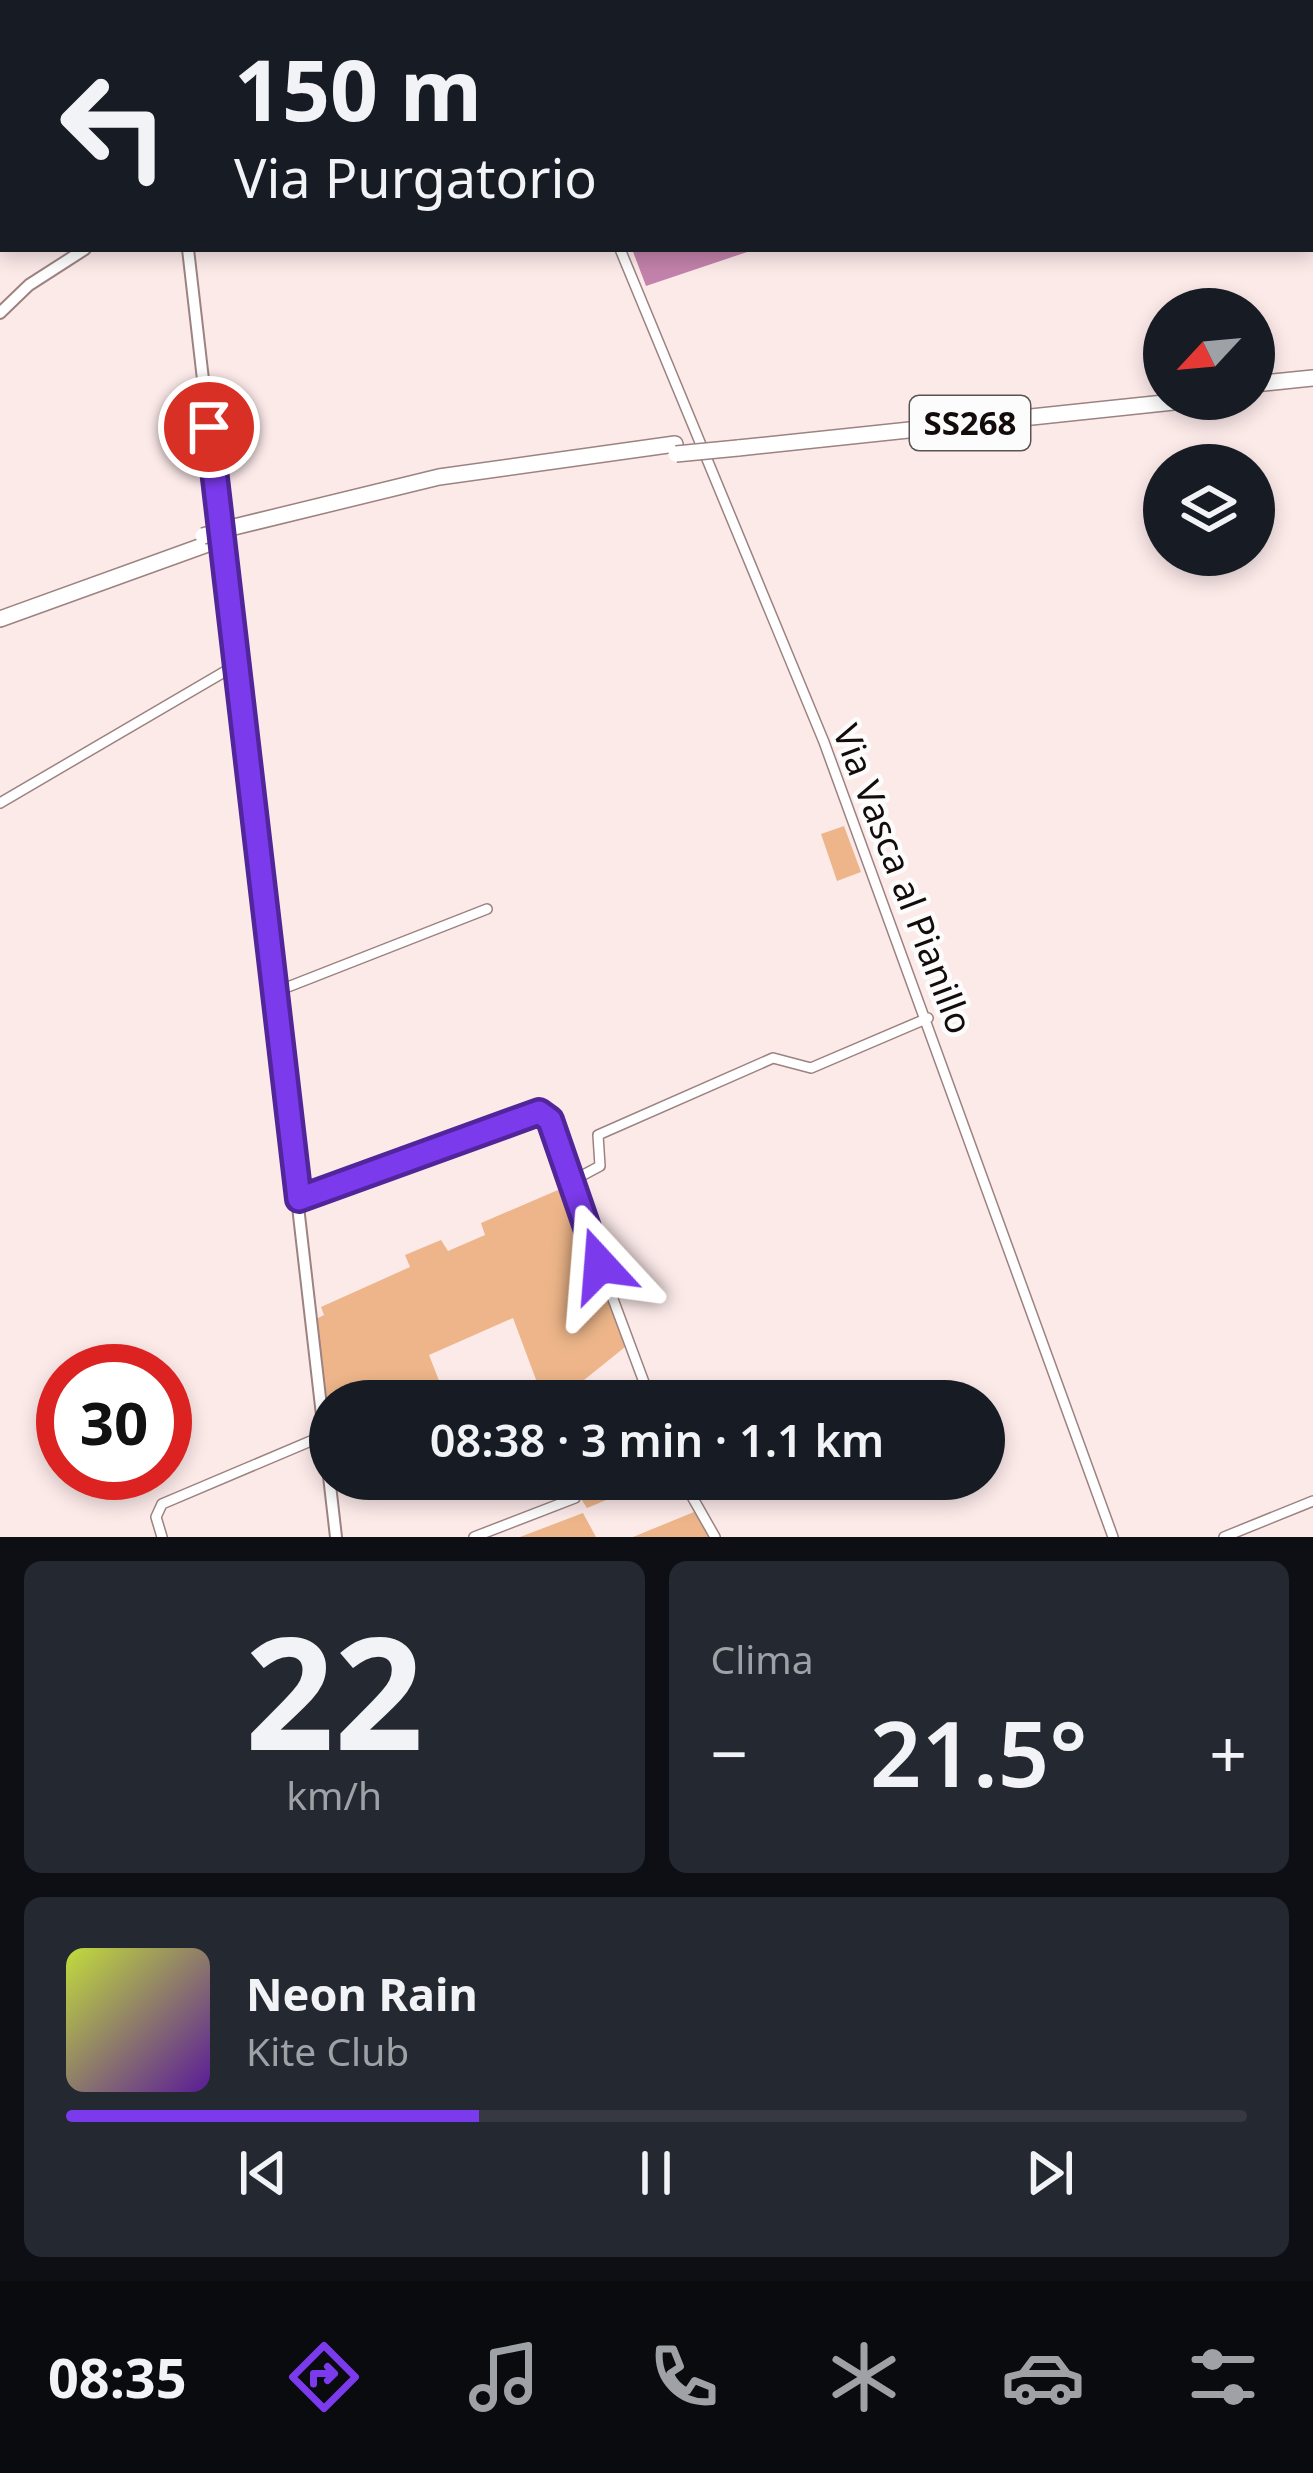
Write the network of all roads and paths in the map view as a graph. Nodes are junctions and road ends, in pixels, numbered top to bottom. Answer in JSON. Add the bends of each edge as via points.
{"nodes":[{"id":1,"x":82,"y":252,"type":"edge"},
{"id":2,"x":188,"y":252,"type":"edge"},
{"id":3,"x":621,"y":252,"type":"edge"},
{"id":4,"x":20,"y":294,"type":"junction"},
{"id":5,"x":0,"y":300,"type":"edge"},
{"id":6,"x":0,"y":313,"type":"edge"},
{"id":7,"x":1143,"y":395,"type":"edge"},
{"id":8,"x":1143,"y":405,"type":"edge"},
{"id":9,"x":737,"y":443,"type":"junction"},
{"id":10,"x":204,"y":541,"type":"junction"},
{"id":11,"x":0,"y":609,"type":"edge"},
{"id":12,"x":0,"y":619,"type":"edge"},
{"id":13,"x":236,"y":665,"type":"junction"},
{"id":14,"x":0,"y":802,"type":"edge"},
{"id":15,"x":487,"y":909,"type":"dead end"},
{"id":16,"x":275,"y":992,"type":"junction"},
{"id":17,"x":928,"y":1018,"type":"junction"},
{"id":18,"x":572,"y":1181,"type":"junction"},
{"id":19,"x":299,"y":1199,"type":"junction"},
{"id":20,"x":319,"y":1380,"type":"edge"},
{"id":21,"x":643,"y":1380,"type":"edge"},
{"id":22,"x":309,"y":1442,"type":"edge"},
{"id":23,"x":332,"y":1500,"type":"edge"},
{"id":24,"x":570,"y":1500,"type":"edge"},
{"id":25,"x":694,"y":1500,"type":"edge"},
{"id":26,"x":1313,"y":1501,"type":"edge"},
{"id":27,"x":162,"y":1537,"type":"edge"},
{"id":28,"x":336,"y":1537,"type":"edge"},
{"id":29,"x":474,"y":1537,"type":"edge"},
{"id":30,"x":716,"y":1537,"type":"edge"},
{"id":31,"x":1113,"y":1537,"type":"edge"},
{"id":32,"x":1224,"y":1537,"type":"edge"}],
"edges":[{"from":1,"to":4,"type":"street"},
{"from":2,"to":13,"type":"street"},
{"from":3,"to":17,"type":"street","name":"Via Vasca al Pianillo","via":[[824,742]]},
{"from":4,"to":5,"type":"street"},
{"from":4,"to":6,"type":"street"},
{"from":7,"to":9,"type":"highway","number":"SS268"},
{"from":8,"to":9,"type":"highway","number":"SS268"},
{"from":9,"to":10,"type":"highway","number":"SS268","via":[[439,477]]},
{"from":10,"to":11,"type":"highway","number":"SS268"},
{"from":10,"to":12,"type":"highway","number":"SS268"},
{"from":13,"to":14,"type":"street"},
{"from":13,"to":16,"type":"street"},
{"from":15,"to":16,"type":"street"},
{"from":16,"to":19,"type":"street"},
{"from":17,"to":18,"type":"street","via":[[811,1068],[772,1058],[655,1108],[598,1135],[600,1166]]},
{"from":17,"to":31,"type":"street","name":"Via Vasca al Pianillo"},
{"from":18,"to":19,"type":"street","via":[[550,1120],[533,1112]]},
{"from":18,"to":21,"type":"street"},
{"from":19,"to":20,"type":"street"},
{"from":22,"to":27,"type":"street","via":[[162,1504]]},
{"from":23,"to":28,"type":"street"},
{"from":24,"to":29,"type":"street"},
{"from":25,"to":30,"type":"street"},
{"from":26,"to":32,"type":"street"}]}
